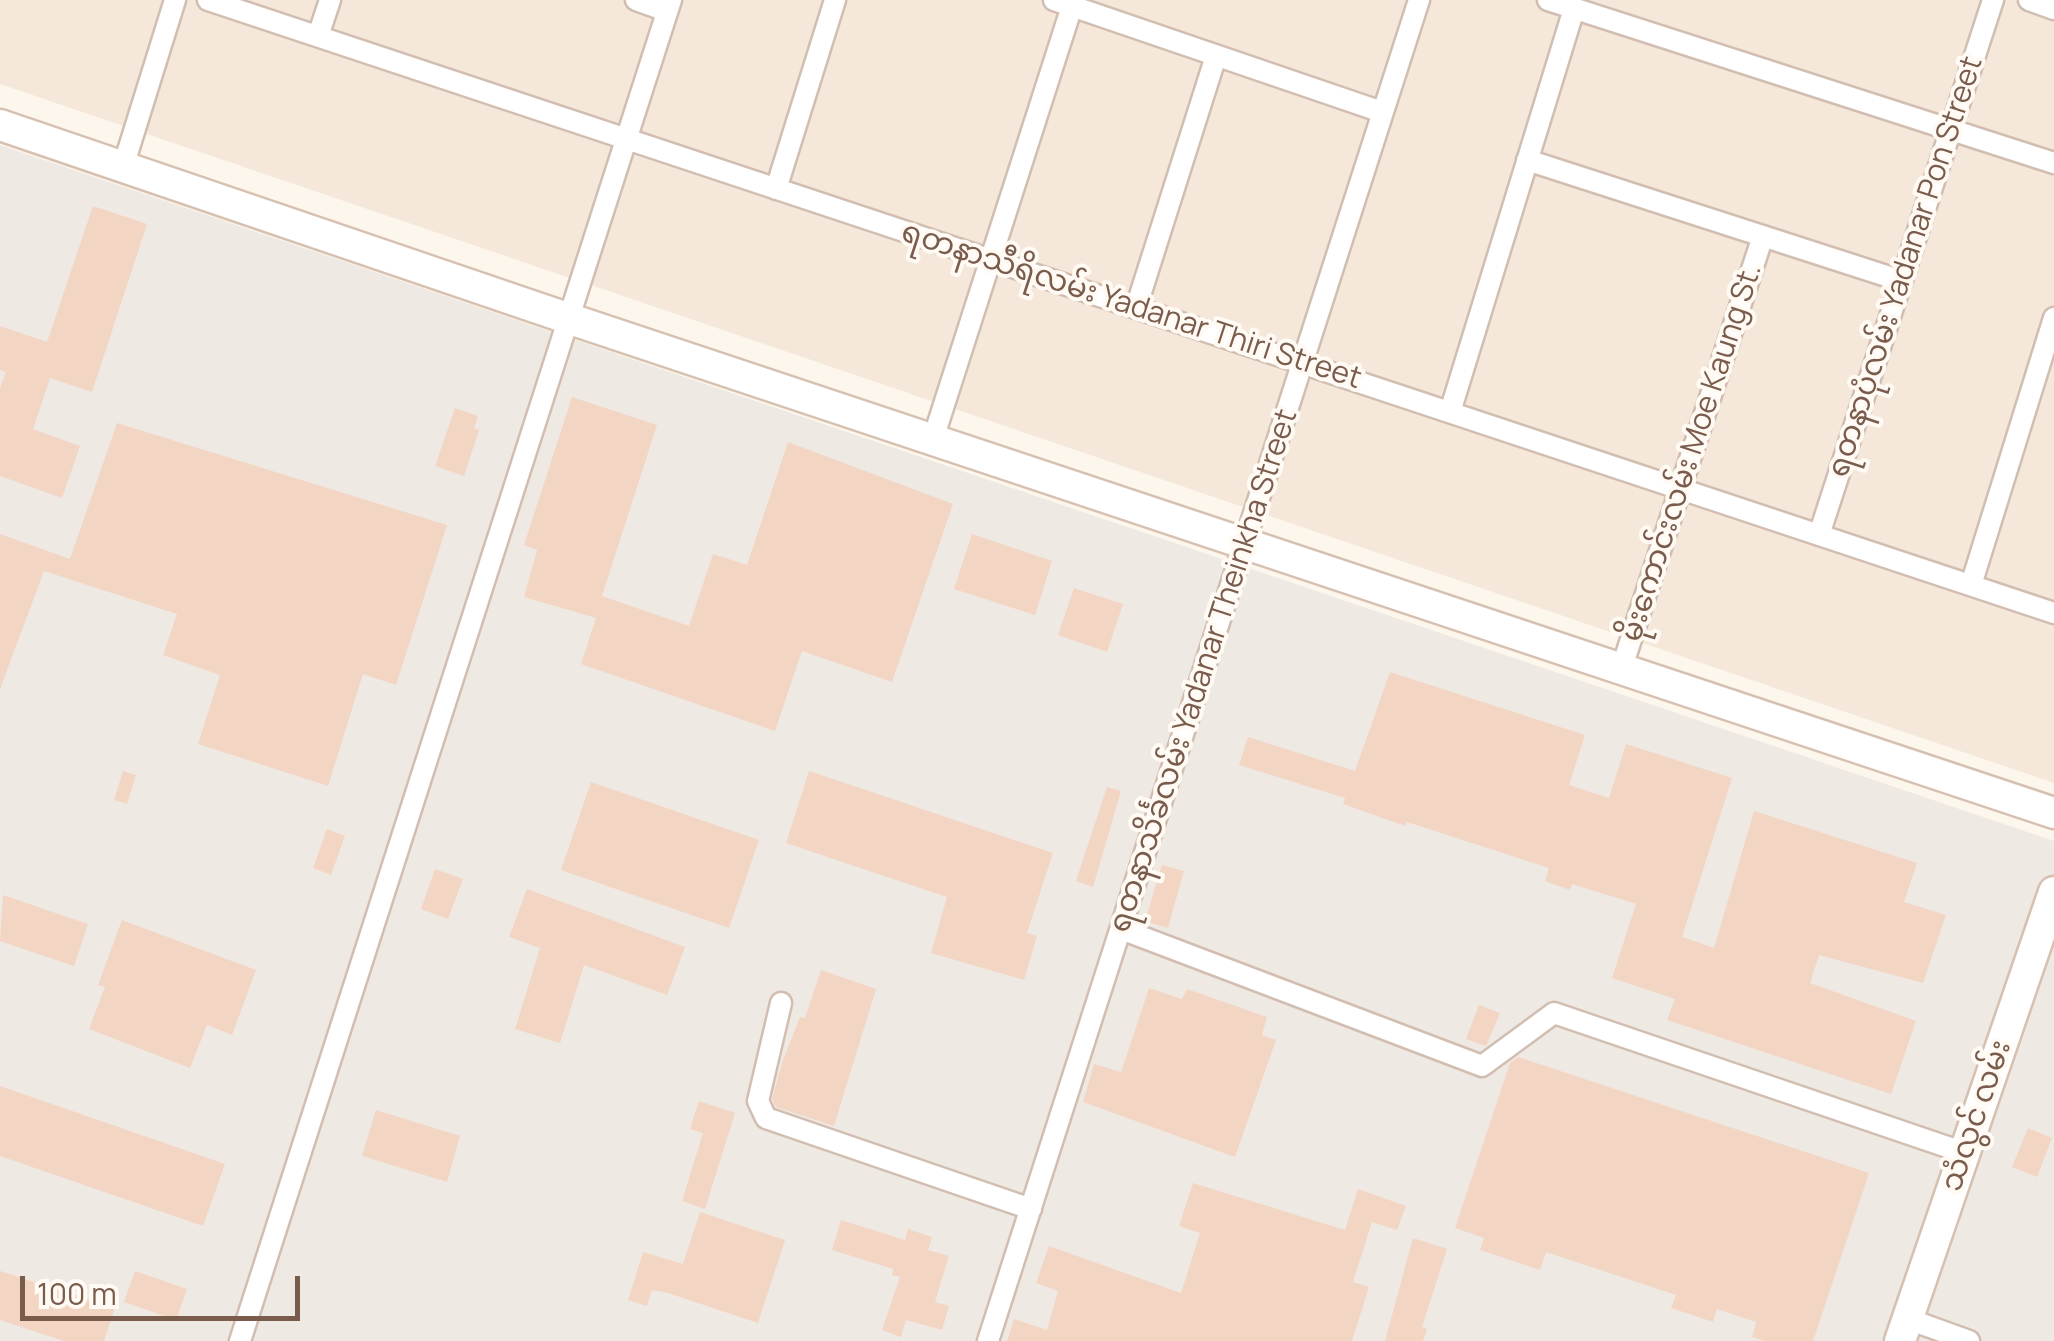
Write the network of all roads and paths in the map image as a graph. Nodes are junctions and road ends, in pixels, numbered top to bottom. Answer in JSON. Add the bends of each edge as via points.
{"nodes":[{"id":1,"x":175,"y":0,"type":"edge"},
{"id":2,"x":208,"y":0,"type":"edge"},
{"id":3,"x":330,"y":0,"type":"edge"},
{"id":4,"x":636,"y":0,"type":"edge"},
{"id":5,"x":835,"y":0,"type":"edge"},
{"id":6,"x":1419,"y":0,"type":"edge"},
{"id":7,"x":1548,"y":0,"type":"edge"},
{"id":8,"x":1993,"y":0,"type":"edge"},
{"id":9,"x":2030,"y":0,"type":"edge"},
{"id":10,"x":1067,"y":2,"type":"edge"},
{"id":11,"x":669,"y":5,"type":"edge"},
{"id":12,"x":1574,"y":8,"type":"junction"},
{"id":13,"x":2054,"y":9,"type":"edge"},
{"id":14,"x":318,"y":36,"type":"junction"},
{"id":15,"x":1216,"y":56,"type":"junction"},
{"id":16,"x":1382,"y":112,"type":"junction"},
{"id":17,"x":0,"y":125,"type":"edge"},
{"id":18,"x":1951,"y":130,"type":"junction"},
{"id":19,"x":626,"y":138,"type":"junction"},
{"id":20,"x":1528,"y":160,"type":"junction"},
{"id":21,"x":2054,"y":162,"type":"edge"},
{"id":22,"x":123,"y":167,"type":"junction"},
{"id":23,"x":776,"y":189,"type":"junction"},
{"id":24,"x":1762,"y":236,"type":"junction"},
{"id":25,"x":990,"y":260,"type":"junction"},
{"id":26,"x":1902,"y":281,"type":"junction"},
{"id":27,"x":1136,"y":308,"type":"junction"},
{"id":28,"x":566,"y":318,"type":"junction"},
{"id":29,"x":2054,"y":318,"type":"edge"},
{"id":30,"x":1302,"y":363,"type":"junction"},
{"id":31,"x":1450,"y":412,"type":"junction"},
{"id":32,"x":933,"y":439,"type":"junction"},
{"id":33,"x":1680,"y":488,"type":"junction"},
{"id":34,"x":1819,"y":535,"type":"junction"},
{"id":35,"x":1245,"y":542,"type":"junction"},
{"id":36,"x":1971,"y":585,"type":"junction"},
{"id":37,"x":2054,"y":613,"type":"edge"},
{"id":38,"x":1621,"y":670,"type":"junction"},
{"id":39,"x":2054,"y":813,"type":"edge"},
{"id":40,"x":2054,"y":892,"type":"edge"},
{"id":41,"x":1121,"y":930,"type":"junction"},
{"id":42,"x":782,"y":1004,"type":"dead end"},
{"id":43,"x":1965,"y":1152,"type":"junction"},
{"id":44,"x":1031,"y":1210,"type":"junction"},
{"id":45,"x":1904,"y":1330,"type":"edge"},
{"id":46,"x":240,"y":1341,"type":"edge"},
{"id":47,"x":988,"y":1341,"type":"edge"},
{"id":48,"x":1969,"y":1341,"type":"edge"}],
"edges":[{"from":1,"to":22,"type":"street"},
{"from":2,"to":14,"type":"street","name":"ရတနာသီရိလမ်း Yadanar Thiri Street"},
{"from":3,"to":14,"type":"street"},
{"from":4,"to":11,"type":"street"},
{"from":5,"to":23,"type":"street"},
{"from":6,"to":16,"type":"street","name":"ရတနာသိင်္ခလမ်း Yadanar Theinkha Street"},
{"from":7,"to":12,"type":"street"},
{"from":8,"to":18,"type":"street","name":"ရတနာပုံလမ်း Yadanar Pon Street"},
{"from":9,"to":13,"type":"street"},
{"from":10,"to":15,"type":"street"},
{"from":10,"to":25,"type":"street"},
{"from":11,"to":19,"type":"street"},
{"from":12,"to":18,"type":"street"},
{"from":12,"to":20,"type":"street"},
{"from":14,"to":19,"type":"street","name":"ရတနာသီရိလမ်း Yadanar Thiri Street"},
{"from":15,"to":16,"type":"street"},
{"from":15,"to":27,"type":"street"},
{"from":16,"to":30,"type":"street","name":"ရတနာသိင်္ခလမ်း Yadanar Theinkha Street"},
{"from":17,"to":22,"type":"street"},
{"from":18,"to":21,"type":"street"},
{"from":18,"to":26,"type":"street","name":"ရတနာပုံလမ်း Yadanar Pon Street"},
{"from":19,"to":23,"type":"street","name":"ရတနာသီရိလမ်း Yadanar Thiri Street"},
{"from":19,"to":28,"type":"street"},
{"from":20,"to":24,"type":"street"},
{"from":20,"to":31,"type":"street"},
{"from":22,"to":28,"type":"street"},
{"from":23,"to":25,"type":"street","name":"ရတနာသီရိလမ်း Yadanar Thiri Street"},
{"from":24,"to":26,"type":"street"},
{"from":24,"to":33,"type":"street","name":"မိုးကောင်းလမ်း Moe Kaung St."},
{"from":25,"to":27,"type":"street","name":"ရတနာသီရိလမ်း Yadanar Thiri Street"},
{"from":25,"to":32,"type":"street"},
{"from":26,"to":34,"type":"street","name":"ရတနာပုံလမ်း Yadanar Pon Street"},
{"from":27,"to":30,"type":"street","name":"ရတနာသီရိလမ်း Yadanar Thiri Street"},
{"from":28,"to":32,"type":"street"},
{"from":28,"to":46,"type":"street"},
{"from":29,"to":36,"type":"street"},
{"from":30,"to":31,"type":"street","name":"ရတနာသီရိလမ်း Yadanar Thiri Street"},
{"from":30,"to":35,"type":"street","name":"ရတနာသိင်္ခလမ်း Yadanar Theinkha Street"},
{"from":31,"to":33,"type":"street","name":"ရတနာသီရိလမ်း Yadanar Thiri Street"},
{"from":32,"to":35,"type":"street"},
{"from":33,"to":34,"type":"street","name":"ရတနာသီရိလမ်း Yadanar Thiri Street"},
{"from":33,"to":38,"type":"street","name":"မိုးကောင်းလမ်း Moe Kaung St."},
{"from":34,"to":36,"type":"street","name":"ရတနာသီရိလမ်း Yadanar Thiri Street"},
{"from":35,"to":38,"type":"street"},
{"from":35,"to":41,"type":"street","name":"ရတနာသိင်္ခလမ်း Yadanar Theinkha Street"},
{"from":36,"to":37,"type":"street","name":"ရတနာသီရိလမ်း Yadanar Thiri Street"},
{"from":38,"to":39,"type":"street"},
{"from":40,"to":43,"type":"street","name":"သံလွင် လမ်း"},
{"from":41,"to":43,"type":"street","via":[[1482,1066],[1554,1014]]},
{"from":41,"to":44,"type":"street","name":"ရတနာသိင်္ခလမ်း Yadanar Theinkha Street"},
{"from":42,"to":44,"type":"street","via":[[758,1100],[766,1118]]},
{"from":43,"to":45,"type":"street","name":"သံလွင် လမ်း"},
{"from":44,"to":47,"type":"street","name":"ရတနာသိင်္ခလမ်း Yadanar Theinkha Street"},
{"from":45,"to":48,"type":"street"}]}
